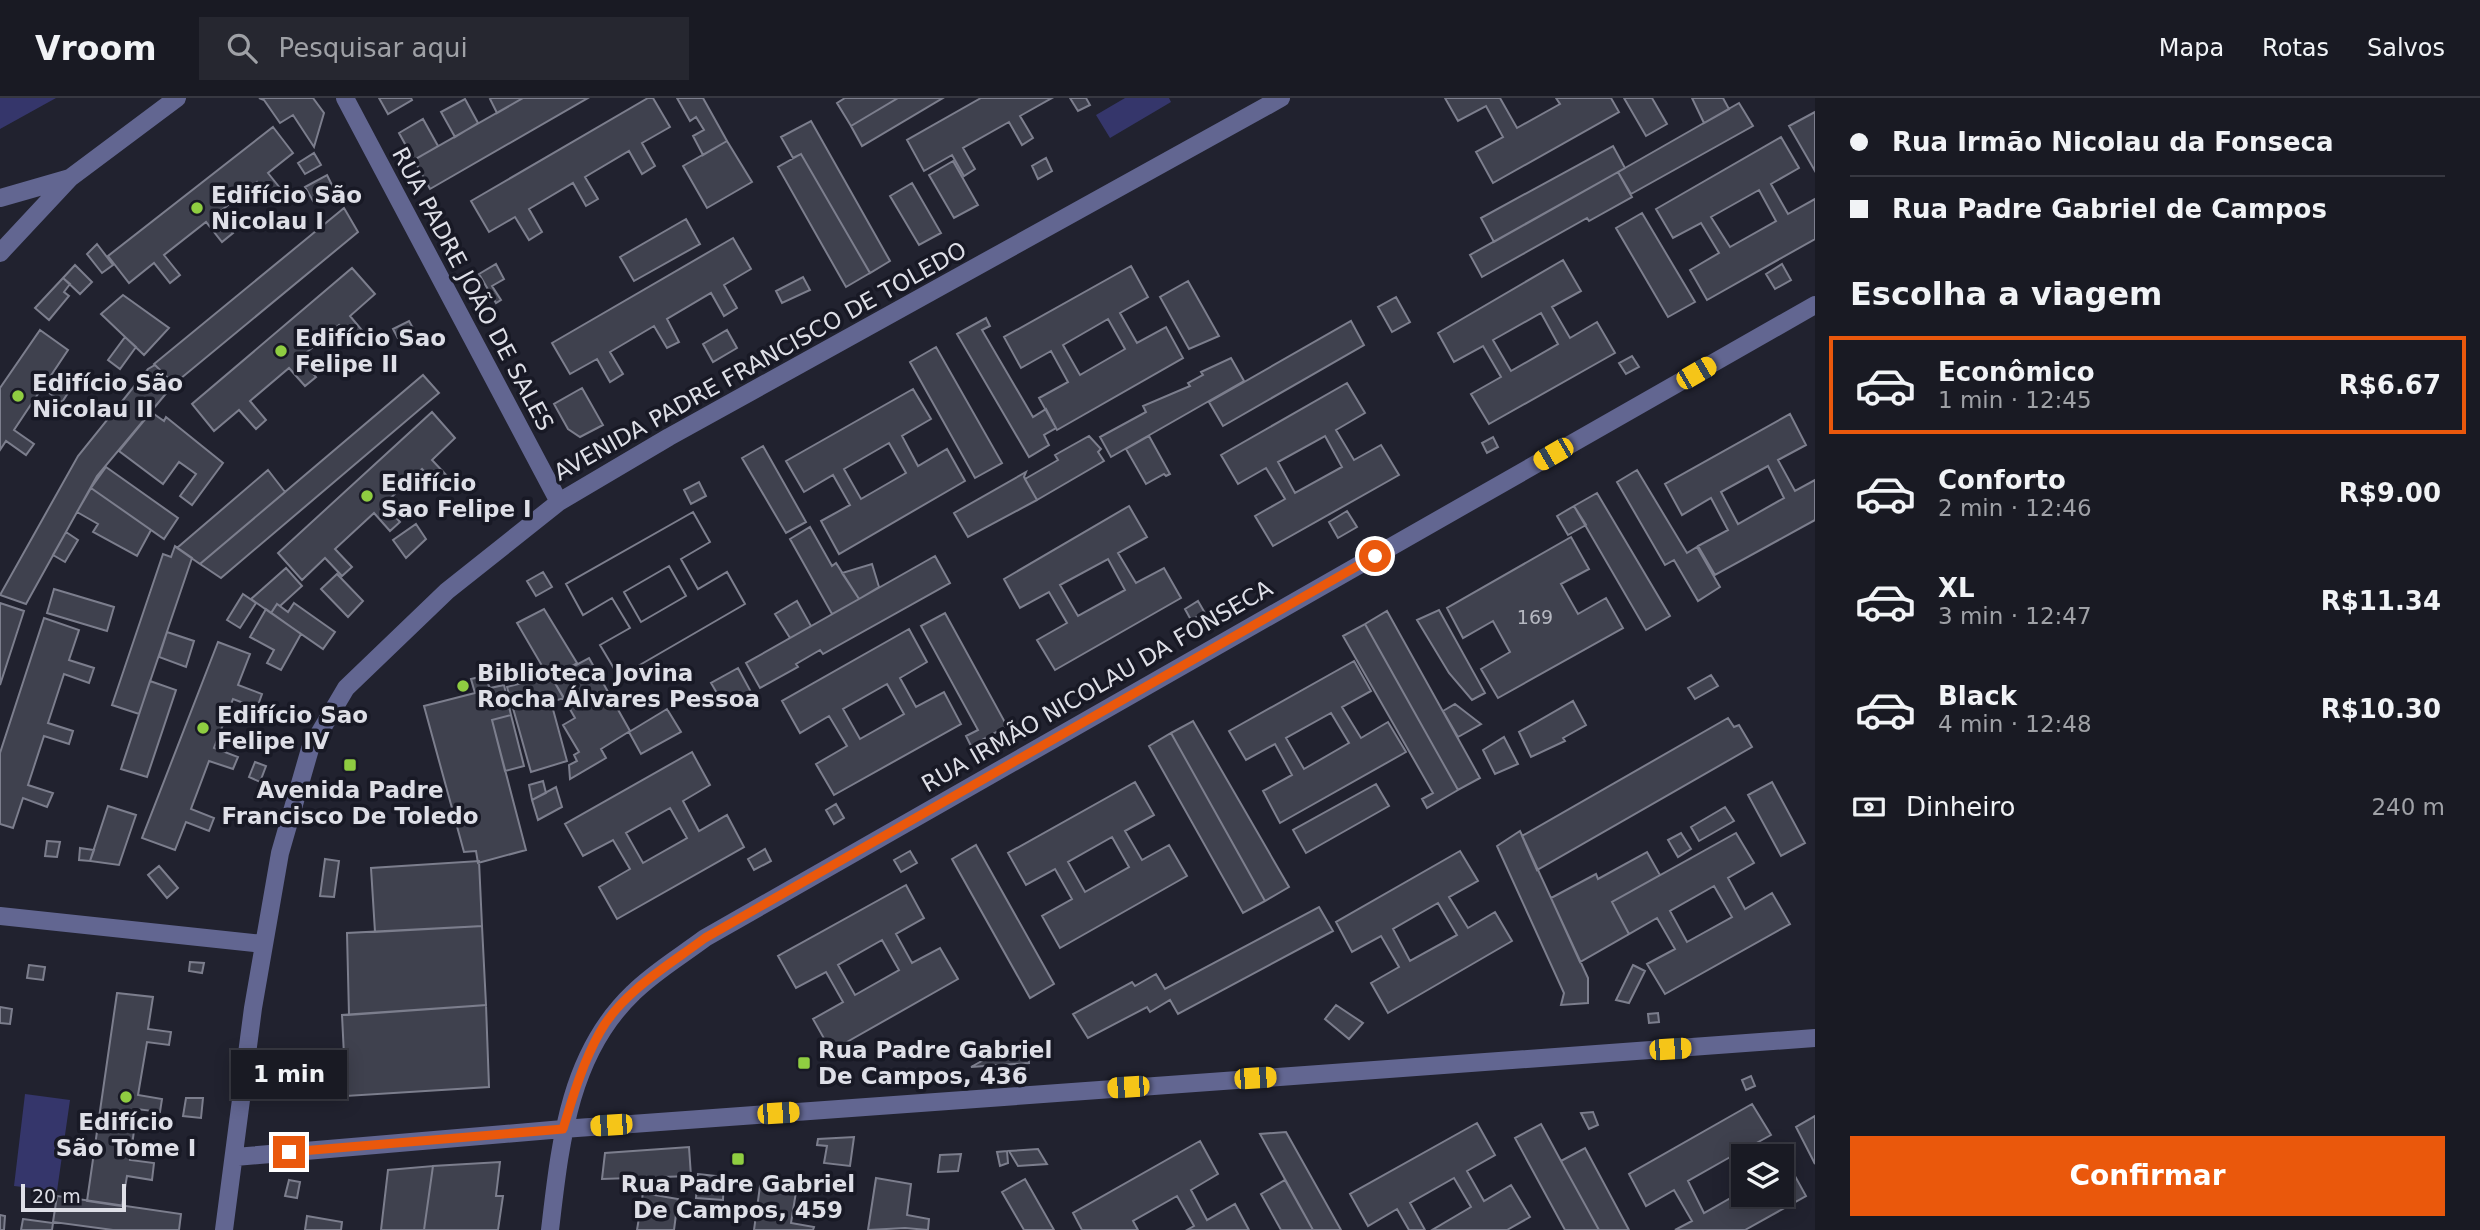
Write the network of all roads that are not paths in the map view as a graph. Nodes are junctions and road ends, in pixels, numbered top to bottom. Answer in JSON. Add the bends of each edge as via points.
{"nodes":[{"id":1,"x":177,"y":98,"type":"edge"},
{"id":2,"x":345,"y":98,"type":"edge"},
{"id":3,"x":1281,"y":98,"type":"edge"},
{"id":4,"x":70,"y":178,"type":"junction"},
{"id":5,"x":0,"y":198,"type":"edge"},
{"id":6,"x":0,"y":253,"type":"edge"},
{"id":7,"x":1815,"y":305,"type":"edge"},
{"id":8,"x":559,"y":502,"type":"junction"},
{"id":9,"x":0,"y":916,"type":"edge"},
{"id":10,"x":263,"y":944,"type":"junction"},
{"id":11,"x":1815,"y":1038,"type":"edge"},
{"id":12,"x":563,"y":1129,"type":"junction"},
{"id":13,"x":235,"y":1157,"type":"junction"},
{"id":14,"x":224,"y":1230,"type":"edge"},
{"id":15,"x":550,"y":1230,"type":"edge"}],
"edges":[{"from":1,"to":4,"type":"street"},
{"from":2,"to":8,"type":"street","name":"RUA PADRE JOÃO DE SALES"},
{"from":3,"to":8,"type":"street","name":"AVENIDA PADRE FRANCISCO DE TOLEDO"},
{"from":4,"to":5,"type":"street"},
{"from":4,"to":6,"type":"street"},
{"from":7,"to":12,"type":"street","name":"RUA IRMÃO NICOLAU DA FONSECA","via":[[705,938],[633,992],[601,1030]]},
{"from":8,"to":10,"type":"street","name":"AVENIDA PADRE FRANCISCO DE TOLEDO","via":[[447,591],[346,688],[310,750],[280,853]]},
{"from":9,"to":10,"type":"street"},
{"from":10,"to":13,"type":"street","name":"AVENIDA PADRE FRANCISCO DE TOLEDO"},
{"from":11,"to":12,"type":"street"},
{"from":12,"to":13,"type":"street"},
{"from":12,"to":15,"type":"street","name":"RUA IRMÃO NICOLAU DA FONSECA"},
{"from":13,"to":14,"type":"street","name":"AVENIDA PADRE FRANCISCO DE TOLEDO"}]}
